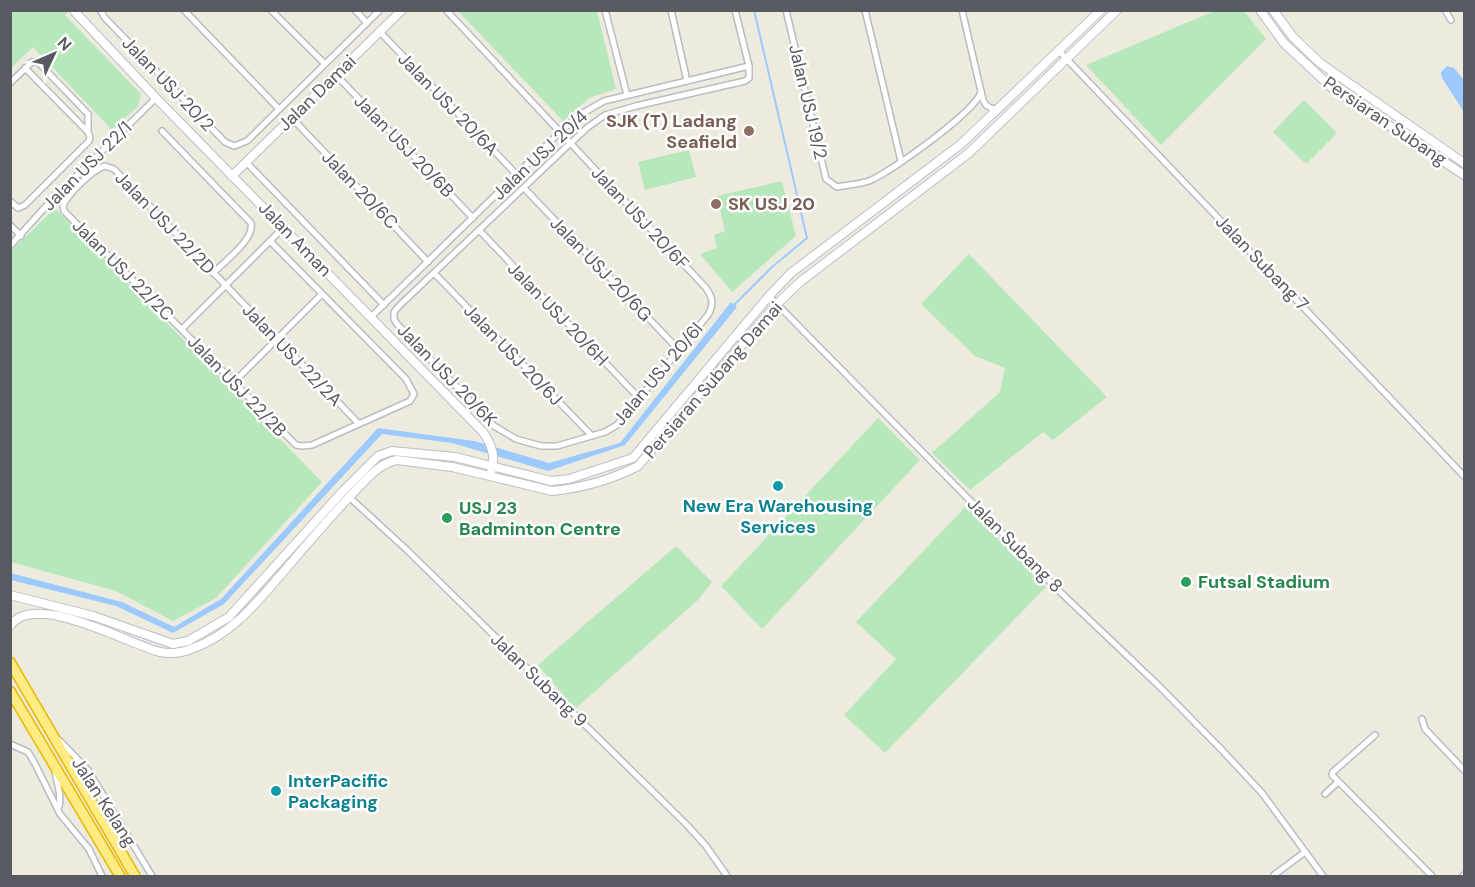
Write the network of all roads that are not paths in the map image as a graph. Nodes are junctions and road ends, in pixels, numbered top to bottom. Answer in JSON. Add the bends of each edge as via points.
{"nodes":[{"id":1,"x":100,"y":10,"type":"edge"},
{"id":2,"x":184,"y":10,"type":"edge"},
{"id":3,"x":272,"y":10,"type":"edge"},
{"id":4,"x":355,"y":10,"type":"edge"},
{"id":5,"x":380,"y":10,"type":"edge"},
{"id":6,"x":402,"y":10,"type":"edge"},
{"id":7,"x":446,"y":10,"type":"edge"},
{"id":8,"x":605,"y":10,"type":"edge"},
{"id":9,"x":671,"y":10,"type":"edge"},
{"id":10,"x":735,"y":10,"type":"edge"},
{"id":11,"x":786,"y":10,"type":"edge"},
{"id":12,"x":865,"y":10,"type":"edge"},
{"id":13,"x":962,"y":10,"type":"edge"},
{"id":14,"x":1101,"y":10,"type":"edge"},
{"id":15,"x":1117,"y":10,"type":"edge"},
{"id":16,"x":1260,"y":10,"type":"edge"},
{"id":17,"x":1273,"y":10,"type":"edge"},
{"id":18,"x":1445,"y":10,"type":"edge"},
{"id":19,"x":75,"y":12,"type":"edge"},
{"id":20,"x":1451,"y":20,"type":"dead end"},
{"id":21,"x":367,"y":23,"type":"junction"},
{"id":22,"x":380,"y":32,"type":"junction"},
{"id":23,"x":1059,"y":51,"type":"junction"},
{"id":24,"x":1067,"y":59,"type":"junction"},
{"id":25,"x":325,"y":64,"type":"junction"},
{"id":26,"x":749,"y":66,"type":"junction"},
{"id":27,"x":25,"y":68,"type":"junction"},
{"id":28,"x":336,"y":75,"type":"junction"},
{"id":29,"x":687,"y":81,"type":"junction"},
{"id":30,"x":10,"y":83,"type":"edge"},
{"id":31,"x":1352,"y":87,"type":"junction"},
{"id":32,"x":981,"y":92,"type":"junction"},
{"id":33,"x":627,"y":95,"type":"junction"},
{"id":34,"x":1346,"y":97,"type":"junction"},
{"id":35,"x":156,"y":98,"type":"junction"},
{"id":36,"x":1003,"y":104,"type":"junction"},
{"id":37,"x":279,"y":109,"type":"junction"},
{"id":38,"x":292,"y":118,"type":"junction"},
{"id":39,"x":162,"y":131,"type":"dead end"},
{"id":40,"x":88,"y":132,"type":"junction"},
{"id":41,"x":559,"y":133,"type":"junction"},
{"id":42,"x":570,"y":144,"type":"junction"},
{"id":43,"x":901,"y":161,"type":"junction"},
{"id":44,"x":246,"y":162,"type":"junction"},
{"id":45,"x":1464,"y":163,"type":"edge"},
{"id":46,"x":101,"y":166,"type":"joint"},
{"id":47,"x":60,"y":171,"type":"junction"},
{"id":48,"x":1464,"y":175,"type":"edge"},
{"id":49,"x":232,"y":176,"type":"junction"},
{"id":50,"x":517,"y":176,"type":"junction"},
{"id":51,"x":54,"y":177,"type":"junction"},
{"id":52,"x":70,"y":182,"type":"junction"},
{"id":53,"x":64,"y":188,"type":"junction"},
{"id":54,"x":524,"y":188,"type":"junction"},
{"id":55,"x":10,"y":201,"type":"edge"},
{"id":56,"x":473,"y":218,"type":"junction"},
{"id":57,"x":10,"y":225,"type":"edge"},
{"id":58,"x":284,"y":228,"type":"junction"},
{"id":59,"x":479,"y":230,"type":"junction"},
{"id":60,"x":21,"y":236,"type":"junction"},
{"id":61,"x":270,"y":241,"type":"junction"},
{"id":62,"x":10,"y":246,"type":"edge"},
{"id":63,"x":428,"y":261,"type":"junction"},
{"id":64,"x":213,"y":273,"type":"junction"},
{"id":65,"x":434,"y":273,"type":"junction"},
{"id":66,"x":226,"y":285,"type":"junction"},
{"id":67,"x":709,"y":293,"type":"joint"},
{"id":68,"x":322,"y":294,"type":"junction"},
{"id":69,"x":768,"y":296,"type":"junction"},
{"id":70,"x":777,"y":304,"type":"junction"},
{"id":71,"x":384,"y":305,"type":"junction"},
{"id":72,"x":371,"y":317,"type":"junction"},
{"id":73,"x":182,"y":329,"type":"junction"},
{"id":74,"x":277,"y":340,"type":"junction"},
{"id":75,"x":678,"y":349,"type":"junction"},
{"id":76,"x":234,"y":382,"type":"junction"},
{"id":77,"x":638,"y":397,"type":"junction"},
{"id":78,"x":359,"y":424,"type":"junction"},
{"id":79,"x":592,"y":436,"type":"junction"},
{"id":80,"x":549,"y":446,"type":"joint"},
{"id":81,"x":494,"y":465,"type":"junction"},
{"id":82,"x":490,"y":476,"type":"junction"},
{"id":83,"x":1464,"y":476,"type":"edge"},
{"id":84,"x":343,"y":490,"type":"junction"},
{"id":85,"x":350,"y":497,"type":"junction"},
{"id":86,"x":10,"y":595,"type":"edge"},
{"id":87,"x":10,"y":627,"type":"edge"},
{"id":88,"x":10,"y":663,"type":"edge"},
{"id":89,"x":10,"y":691,"type":"edge"},
{"id":90,"x":1422,"y":719,"type":"dead end"},
{"id":91,"x":50,"y":732,"type":"junction"},
{"id":92,"x":1375,"y":735,"type":"dead end"},
{"id":93,"x":10,"y":744,"type":"edge"},
{"id":94,"x":55,"y":768,"type":"junction"},
{"id":95,"x":1464,"y":770,"type":"edge"},
{"id":96,"x":1338,"y":782,"type":"junction"},
{"id":97,"x":1325,"y":794,"type":"dead end"},
{"id":98,"x":58,"y":809,"type":"junction"},
{"id":99,"x":1305,"y":852,"type":"junction"},
{"id":100,"x":1274,"y":875,"type":"edge"},
{"id":101,"x":102,"y":876,"type":"edge"},
{"id":102,"x":120,"y":876,"type":"edge"},
{"id":103,"x":135,"y":876,"type":"edge"},
{"id":104,"x":152,"y":876,"type":"edge"},
{"id":105,"x":727,"y":876,"type":"edge"},
{"id":106,"x":1323,"y":876,"type":"edge"},
{"id":107,"x":1432,"y":876,"type":"edge"}],
"edges":[{"from":1,"to":37,"type":"street","name":"Jalan USJ 20/2","via":[[225,142],[243,144]]},
{"from":2,"to":37,"type":"street"},
{"from":3,"to":25,"type":"street"},
{"from":4,"to":21,"type":"street"},
{"from":5,"to":21,"type":"street"},
{"from":6,"to":22,"type":"street","name":"Jalan Damai"},
{"from":7,"to":41,"type":"street","name":"Jalan USJ 20/6F"},
{"from":8,"to":33,"type":"street"},
{"from":9,"to":29,"type":"street"},
{"from":10,"to":26,"type":"street"},
{"from":11,"to":43,"type":"street","name":"Jalan USJ 19/2","via":[[829,183],[837,187],[868,181]]},
{"from":12,"to":43,"type":"street"},
{"from":13,"to":32,"type":"street"},
{"from":14,"to":23,"type":"street","name":"Persiaran Subang Damai"},
{"from":15,"to":24,"type":"street","name":"Persiaran Subang Damai"},
{"from":16,"to":34,"type":"street","name":"Persiaran Subang","via":[[1283,42]]},
{"from":17,"to":31,"type":"street","name":"Persiaran Subang","via":[[1293,37]]},
{"from":18,"to":20,"type":"street"},
{"from":19,"to":35,"type":"street","name":"Jalan Aman"},
{"from":21,"to":25,"type":"street"},
{"from":22,"to":28,"type":"street","name":"Jalan Damai"},
{"from":22,"to":50,"type":"street","name":"Jalan USJ 20/6A"},
{"from":23,"to":24,"type":"street","name":"Jalan Subang 7"},
{"from":23,"to":36,"type":"street","name":"Persiaran Subang Damai"},
{"from":24,"to":70,"type":"street","name":"Persiaran Subang Damai","via":[[969,153],[818,267]]},
{"from":24,"to":83,"type":"street","name":"Jalan Subang 7"},
{"from":25,"to":37,"type":"street"},
{"from":26,"to":29,"type":"street","name":"Jalan USJ 20/4"},
{"from":26,"to":42,"type":"street","via":[[750,76],[745,81],[606,115]]},
{"from":27,"to":30,"type":"street"},
{"from":27,"to":40,"type":"street"},
{"from":27,"to":40,"type":"street","via":[[35,61],[40,64],[88,114]]},
{"from":28,"to":38,"type":"street","name":"Jalan Damai"},
{"from":28,"to":56,"type":"street","name":"Jalan USJ 20/6B"},
{"from":29,"to":33,"type":"street","name":"Jalan USJ 20/4"},
{"from":31,"to":34,"type":"street"},
{"from":31,"to":45,"type":"street","name":"Persiaran Subang"},
{"from":32,"to":36,"type":"street","via":[[986,105],[995,108]]},
{"from":32,"to":43,"type":"street","via":[[974,104]]},
{"from":33,"to":41,"type":"street","name":"Jalan USJ 20/4","via":[[596,104]]},
{"from":34,"to":48,"type":"street","name":"Persiaran Subang"},
{"from":35,"to":49,"type":"street","name":"Jalan Aman"},
{"from":35,"to":52,"type":"street","name":"Jalan USJ 22/1"},
{"from":36,"to":69,"type":"street","name":"Persiaran Subang Damai","via":[[962,144],[812,257]]},
{"from":38,"to":44,"type":"street","name":"Jalan Damai"},
{"from":38,"to":63,"type":"street","name":"Jalan 20/6C"},
{"from":39,"to":64,"type":"street","via":[[251,223],[248,238]]},
{"from":40,"to":47,"type":"street","via":[[89,141]]},
{"from":41,"to":42,"type":"street","name":"Jalan USJ 20/6F"},
{"from":41,"to":50,"type":"street","name":"Jalan USJ 20/4"},
{"from":42,"to":54,"type":"street"},
{"from":42,"to":67,"type":"street","name":"Jalan USJ 20/6F"},
{"from":44,"to":49,"type":"street","name":"Jalan Damai"},
{"from":44,"to":71,"type":"street"},
{"from":46,"to":64,"type":"street","name":"Jalan USJ 22/2D","via":[[114,169]]},
{"from":46,"to":73,"type":"street","name":"Jalan USJ 22/2C","via":[[67,198],[64,211]]},
{"from":47,"to":51,"type":"street"},
{"from":47,"to":52,"type":"street"},
{"from":49,"to":58,"type":"street","name":"Jalan Aman"},
{"from":50,"to":56,"type":"street","name":"Jalan USJ 20/4"},
{"from":51,"to":53,"type":"street"},
{"from":51,"to":55,"type":"street","via":[[23,207],[18,208]]},
{"from":52,"to":53,"type":"street","name":"Jalan USJ 22/1"},
{"from":53,"to":60,"type":"street","name":"Jalan USJ 22/1"},
{"from":54,"to":59,"type":"street"},
{"from":54,"to":75,"type":"street","name":"Jalan USJ 20/6G"},
{"from":56,"to":63,"type":"street","name":"Jalan USJ 20/4"},
{"from":57,"to":60,"type":"street"},
{"from":58,"to":61,"type":"street"},
{"from":58,"to":72,"type":"street","name":"Jalan Aman"},
{"from":59,"to":65,"type":"street"},
{"from":59,"to":77,"type":"street","name":"Jalan USJ 20/6H"},
{"from":60,"to":62,"type":"street","name":"Jalan USJ 22/1"},
{"from":61,"to":66,"type":"street"},
{"from":61,"to":68,"type":"street"},
{"from":63,"to":71,"type":"street","name":"Jalan USJ 20/4"},
{"from":64,"to":66,"type":"street","name":"Jalan USJ 22/2D"},
{"from":65,"to":79,"type":"street","name":"Jalan USJ 20/6J"},
{"from":65,"to":80,"type":"street","name":"Jalan USJ 20/6K","via":[[394,312],[397,324],[494,426],[516,439]]},
{"from":66,"to":73,"type":"street"},
{"from":66,"to":74,"type":"street","name":"Jalan USJ 22/2A"},
{"from":67,"to":75,"type":"street","name":"Jalan USJ 20/6I","via":[[711,309]]},
{"from":68,"to":74,"type":"street"},
{"from":68,"to":78,"type":"street","name":"Jalan USJ 22/2B","via":[[414,391],[411,401]]},
{"from":69,"to":70,"type":"street","name":"Jalan Subang 8"},
{"from":69,"to":81,"type":"street","name":"Persiaran Subang Damai","via":[[633,458],[551,481]]},
{"from":70,"to":82,"type":"street","name":"Persiaran Subang Damai","via":[[638,466],[552,491]]},
{"from":70,"to":99,"type":"street","name":"Jalan Subang 8","via":[[1056,588],[1176,703],[1262,794]]},
{"from":71,"to":72,"type":"street","name":"Jalan USJ 20/4"},
{"from":72,"to":81,"type":"street","name":"Jalan Aman","via":[[487,438]]},
{"from":73,"to":76,"type":"street","name":"Jalan USJ 22/2B"},
{"from":74,"to":76,"type":"street"},
{"from":74,"to":78,"type":"street","name":"Jalan USJ 22/2A"},
{"from":75,"to":77,"type":"street","name":"Jalan USJ 20/6I"},
{"from":76,"to":78,"type":"street","name":"Jalan USJ 22/2B","via":[[296,445],[312,445]]},
{"from":77,"to":79,"type":"street","name":"Jalan USJ 20/6I","via":[[616,425]]},
{"from":79,"to":80,"type":"street","name":"Jalan USJ 20/6I"},
{"from":81,"to":82,"type":"street"},
{"from":81,"to":84,"type":"street","name":"Persiaran Subang Damai","via":[[392,451],[378,456]]},
{"from":82,"to":85,"type":"street","name":"Persiaran Subang Damai","via":[[397,459],[381,465]]},
{"from":84,"to":85,"type":"street","name":"Jalan Subang 9"},
{"from":84,"to":86,"type":"street","name":"Persiaran Subang Damai","via":[[229,617],[188,641],[173,645],[93,616]]},
{"from":85,"to":87,"type":"street","name":"Persiaran Subang Damai","via":[[237,624],[192,649],[160,652],[56,615],[25,616]]},
{"from":85,"to":105,"type":"street","name":"Jalan Subang 9","via":[[687,825]]},
{"from":88,"to":91,"type":"highway"},
{"from":89,"to":94,"type":"highway"},
{"from":90,"to":95,"type":"street","via":[[1425,729]]},
{"from":91,"to":103,"type":"highway"},
{"from":91,"to":104,"type":"street","name":"Jalan Kelang","via":[[83,763]]},
{"from":92,"to":96,"type":"street","via":[[1333,772]]},
{"from":93,"to":98,"type":"street","via":[[28,753]]},
{"from":94,"to":98,"type":"street","via":[[61,803]]},
{"from":94,"to":102,"type":"highway"},
{"from":96,"to":97,"type":"street"},
{"from":96,"to":107,"type":"street"},
{"from":98,"to":101,"type":"street","via":[[89,849]]},
{"from":99,"to":100,"type":"street"},
{"from":99,"to":106,"type":"street","name":"Jalan Subang 8"}]}
